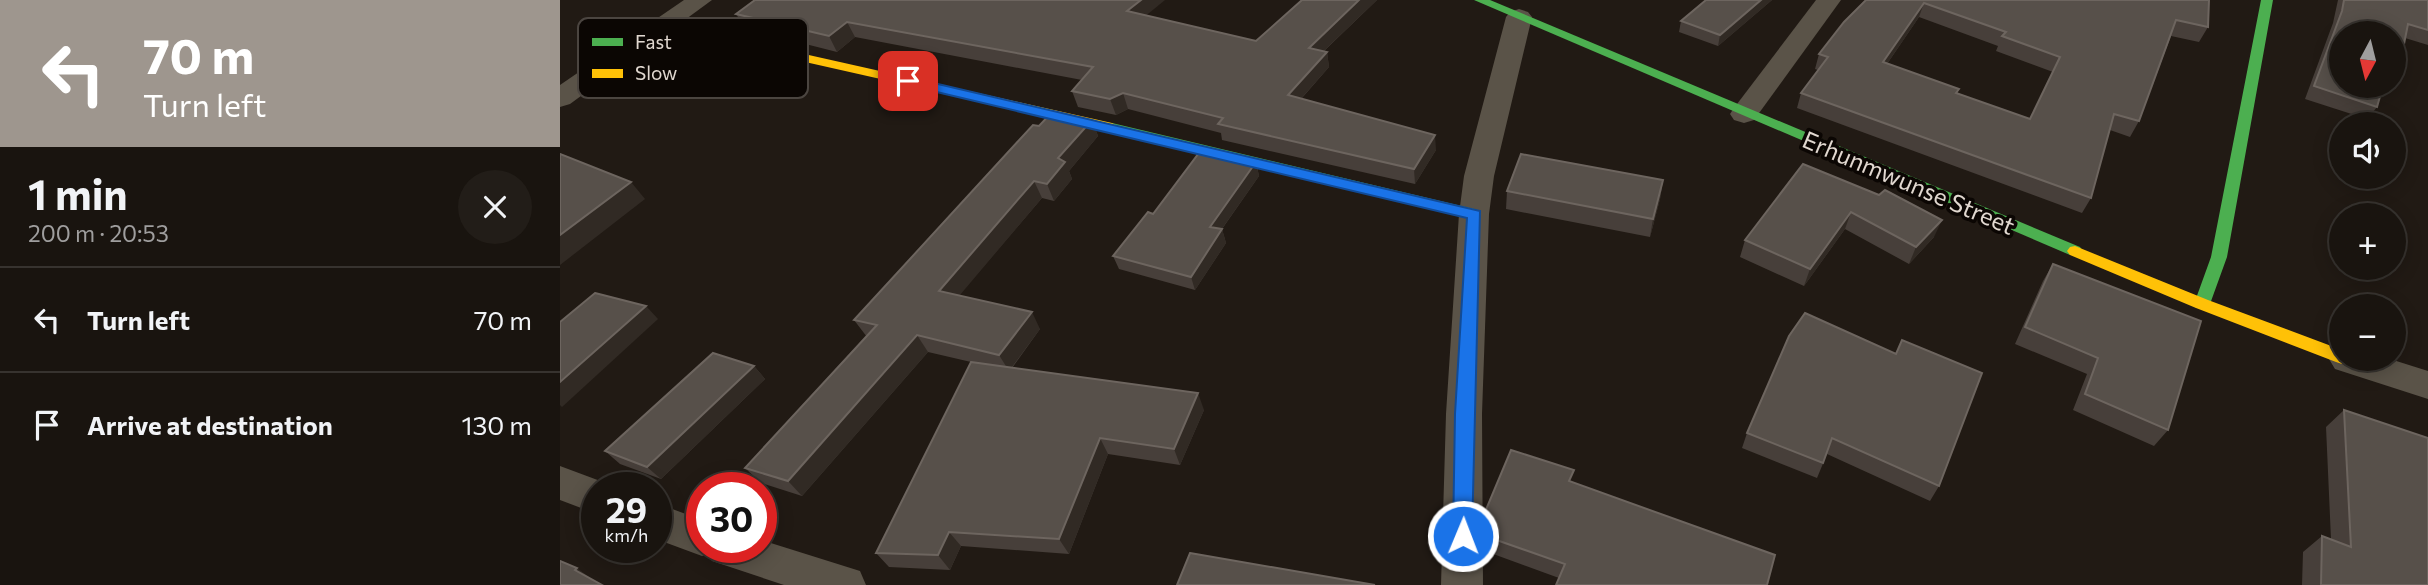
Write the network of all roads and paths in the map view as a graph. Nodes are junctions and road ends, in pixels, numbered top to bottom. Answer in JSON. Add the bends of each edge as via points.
{"nodes":[{"id":1,"x":700,"y":0,"type":"edge"},
{"id":2,"x":1480,"y":0,"type":"edge"},
{"id":3,"x":1829,"y":0,"type":"edge"},
{"id":4,"x":2267,"y":0,"type":"edge"},
{"id":5,"x":1519,"y":17,"type":"junction"},
{"id":6,"x":674,"y":18,"type":"edge"},
{"id":7,"x":808,"y":59,"type":"edge"},
{"id":8,"x":578,"y":85,"type":"edge"},
{"id":9,"x":560,"y":98,"type":"edge"},
{"id":10,"x":1744,"y":114,"type":"junction"},
{"id":11,"x":1474,"y":214,"type":"junction"},
{"id":12,"x":2202,"y":304,"type":"junction"},
{"id":13,"x":2329,"y":352,"type":"edge"},
{"id":14,"x":2386,"y":371,"type":"edge"},
{"id":15,"x":2428,"y":384,"type":"edge"},
{"id":16,"x":560,"y":483,"type":"edge"},
{"id":17,"x":581,"y":492,"type":"edge"},
{"id":18,"x":774,"y":563,"type":"edge"},
{"id":19,"x":845,"y":585,"type":"edge"},
{"id":20,"x":1462,"y":585,"type":"edge"}],
"edges":[{"from":1,"to":6,"type":"street"},
{"from":2,"to":5,"type":"street","name":"Erhunmwunse Street"},
{"from":3,"to":10,"type":"street"},
{"from":4,"to":12,"type":"street","via":[[2219,257]]},
{"from":5,"to":10,"type":"street","name":"Erhunmwunse Street"},
{"from":5,"to":11,"type":"street","via":[[1479,176]]},
{"from":7,"to":11,"type":"street"},
{"from":8,"to":9,"type":"street"},
{"from":10,"to":12,"type":"street","name":"Erhunmwunse Street"},
{"from":11,"to":20,"type":"street","via":[[1464,414]]},
{"from":12,"to":13,"type":"street","name":"Erhunmwunse Street"},
{"from":14,"to":15,"type":"street"},
{"from":16,"to":17,"type":"street"},
{"from":18,"to":19,"type":"street"}]}
